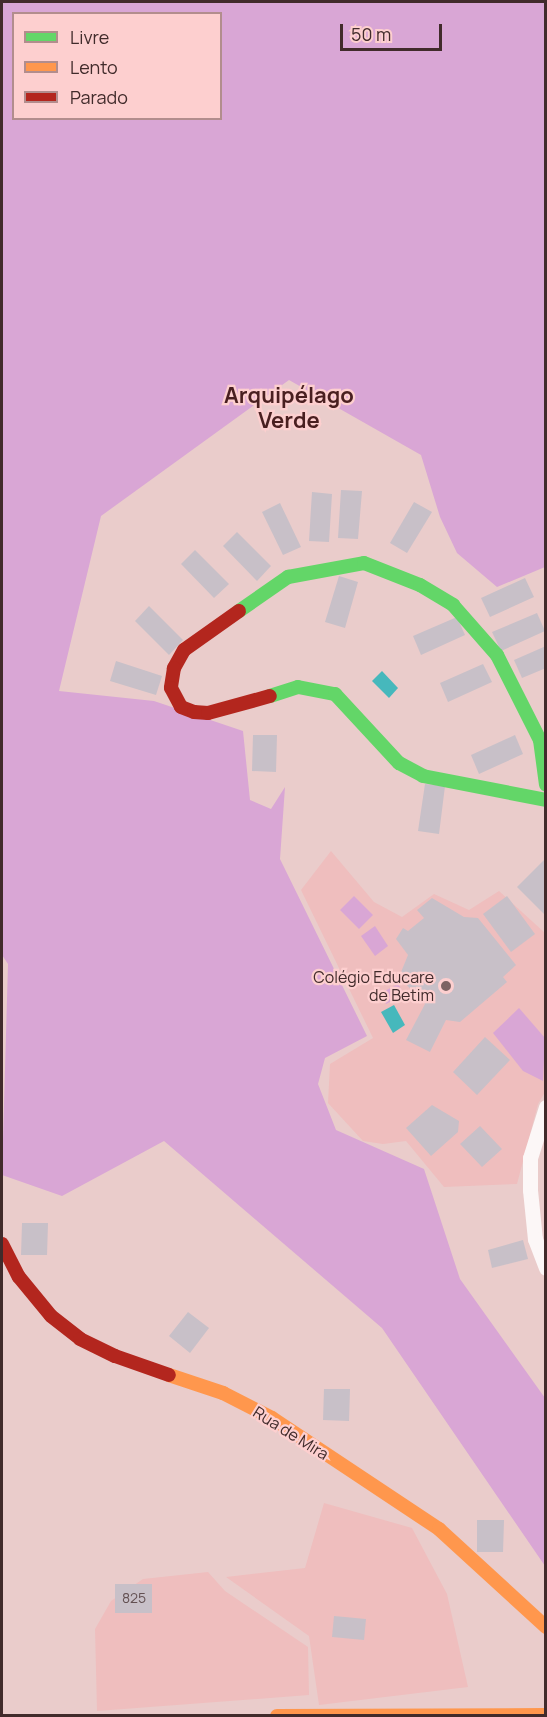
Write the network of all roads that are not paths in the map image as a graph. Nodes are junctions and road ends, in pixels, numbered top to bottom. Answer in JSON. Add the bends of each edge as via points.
{"nodes":[{"id":1,"x":546,"y":785,"type":"edge"},
{"id":2,"x":546,"y":800,"type":"edge"},
{"id":3,"x":546,"y":1107,"type":"edge"},
{"id":4,"x":2,"y":1244,"type":"edge"},
{"id":5,"x":546,"y":1268,"type":"edge"},
{"id":6,"x":546,"y":1627,"type":"edge"},
{"id":7,"x":546,"y":1715,"type":"edge"},
{"id":8,"x":277,"y":1716,"type":"edge"}],
"edges":[{"from":1,"to":2,"type":"street","via":[[540,740],[497,655],[453,606],[420,585],[364,563],[288,577],[184,650],[174,668],[171,688],[181,707],[194,712],[208,713],[298,687],[335,694],[399,763],[423,776]]},
{"from":3,"to":5,"type":"street","via":[[530,1158],[531,1213]]},
{"from":4,"to":6,"type":"street","name":"Rua de Mira","via":[[19,1277],[44,1308],[80,1339],[116,1356],[223,1393],[272,1418],[439,1529]]},
{"from":7,"to":8,"type":"street"}]}
